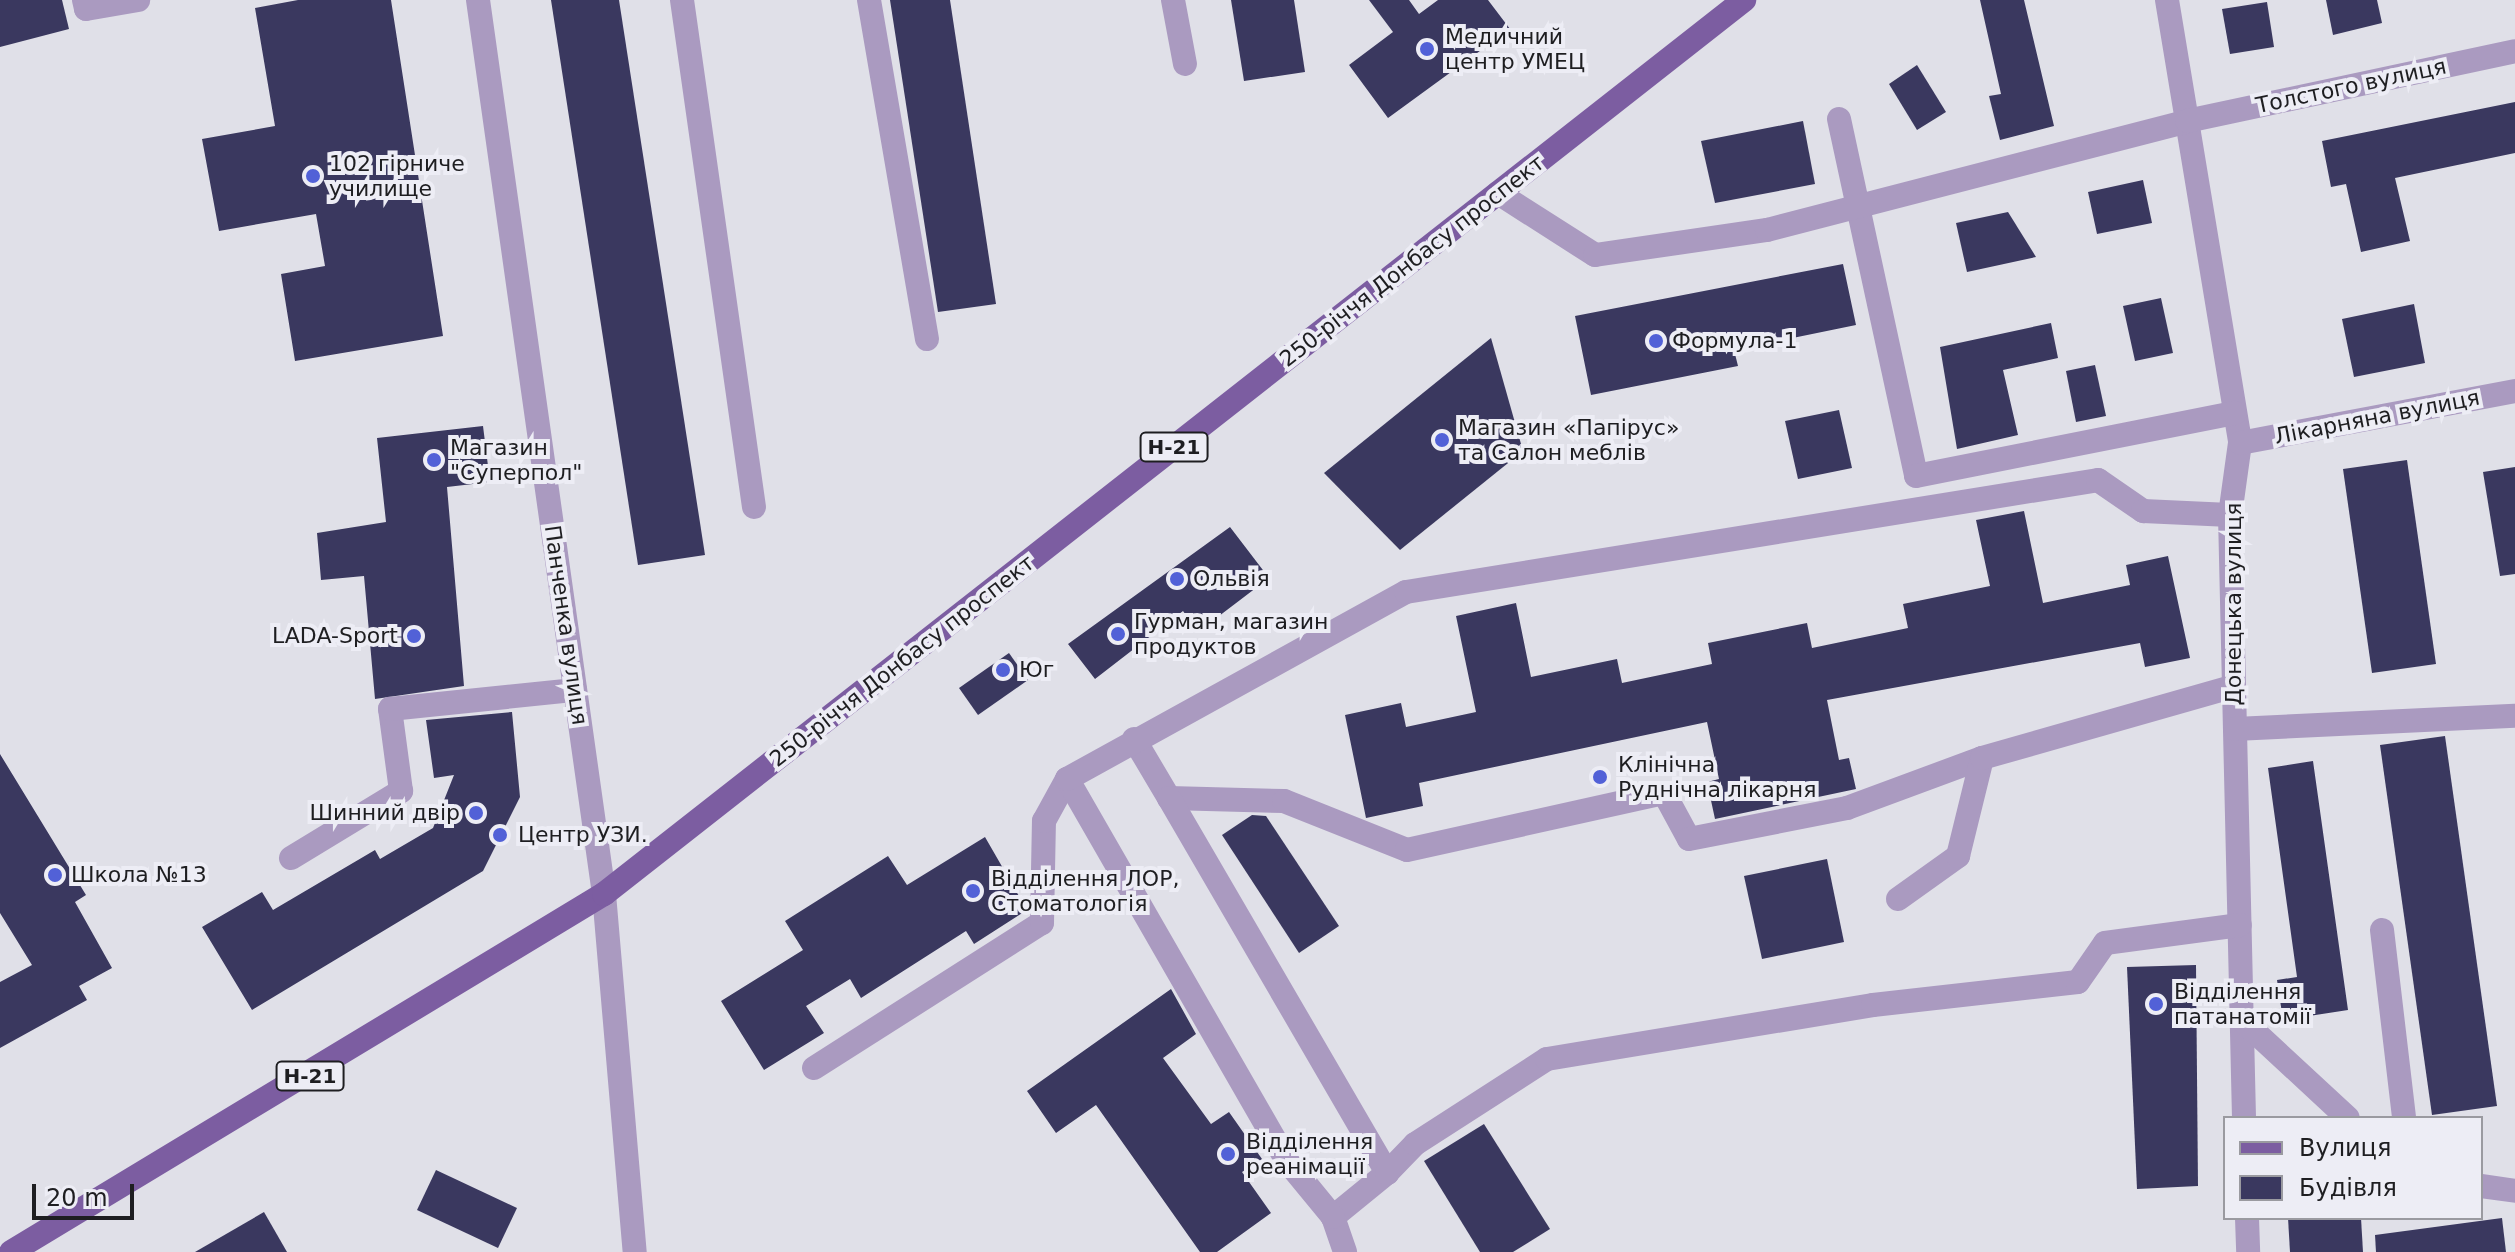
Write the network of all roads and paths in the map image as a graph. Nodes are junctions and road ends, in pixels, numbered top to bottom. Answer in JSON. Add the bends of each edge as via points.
{"nodes":[{"id":1,"x":84,"y":0,"type":"edge"},
{"id":2,"x":138,"y":0,"type":"edge"},
{"id":3,"x":478,"y":0,"type":"edge"},
{"id":4,"x":682,"y":0,"type":"edge"},
{"id":5,"x":869,"y":0,"type":"edge"},
{"id":6,"x":1173,"y":0,"type":"edge"},
{"id":7,"x":1744,"y":0,"type":"edge"},
{"id":8,"x":2167,"y":0,"type":"edge"},
{"id":9,"x":2515,"y":51,"type":"edge"},
{"id":10,"x":1185,"y":64,"type":"dead end"},
{"id":11,"x":1839,"y":119,"type":"dead end"},
{"id":12,"x":2187,"y":121,"type":"junction"},
{"id":13,"x":1498,"y":193,"type":"junction"},
{"id":14,"x":1860,"y":202,"type":"junction"},
{"id":15,"x":927,"y":339,"type":"dead end"},
{"id":16,"x":2515,"y":391,"type":"edge"},
{"id":17,"x":2235,"y":413,"type":"junction"},
{"id":18,"x":2240,"y":443,"type":"junction"},
{"id":19,"x":754,"y":507,"type":"dead end"},
{"id":20,"x":2230,"y":515,"type":"junction"},
{"id":21,"x":2234,"y":686,"type":"junction"},
{"id":22,"x":575,"y":690,"type":"junction"},
{"id":23,"x":2515,"y":716,"type":"edge"},
{"id":24,"x":2235,"y":729,"type":"junction"},
{"id":25,"x":1134,"y":739,"type":"junction"},
{"id":26,"x":1982,"y":758,"type":"junction"},
{"id":27,"x":1067,"y":779,"type":"junction"},
{"id":28,"x":1169,"y":798,"type":"junction"},
{"id":29,"x":291,"y":858,"type":"dead end"},
{"id":30,"x":604,"y":894,"type":"junction"},
{"id":31,"x":1898,"y":899,"type":"dead end"},
{"id":32,"x":2240,"y":925,"type":"junction"},
{"id":33,"x":2382,"y":930,"type":"dead end"},
{"id":34,"x":2242,"y":1020,"type":"junction"},
{"id":35,"x":814,"y":1068,"type":"dead end"},
{"id":36,"x":2244,"y":1116,"type":"edge"},
{"id":37,"x":2346,"y":1116,"type":"edge"},
{"id":38,"x":2404,"y":1116,"type":"edge"},
{"id":39,"x":1387,"y":1173,"type":"junction"},
{"id":40,"x":2483,"y":1186,"type":"edge"},
{"id":41,"x":2515,"y":1191,"type":"edge"},
{"id":42,"x":1333,"y":1217,"type":"junction"},
{"id":43,"x":2247,"y":1220,"type":"edge"},
{"id":44,"x":11,"y":1252,"type":"edge"},
{"id":45,"x":635,"y":1252,"type":"edge"},
{"id":46,"x":1345,"y":1252,"type":"edge"},
{"id":47,"x":2248,"y":1252,"type":"edge"}],
"edges":[{"from":1,"to":2,"type":"street","via":[[86,9]]},
{"from":3,"to":22,"type":"street","name":"Панченка вулиця"},
{"from":4,"to":19,"type":"street"},
{"from":5,"to":15,"type":"street"},
{"from":6,"to":10,"type":"street"},
{"from":7,"to":13,"type":"main road","name":"250-річчя Донбасу проспект","number":"Н-21"},
{"from":8,"to":12,"type":"street","name":"Донецька вулиця"},
{"from":9,"to":12,"type":"street","name":"Толстого вулиця"},
{"from":11,"to":14,"type":"street"},
{"from":12,"to":14,"type":"street","name":"Толстого вулиця"},
{"from":12,"to":17,"type":"street","name":"Донецька вулиця"},
{"from":13,"to":14,"type":"street","name":"Толстого вулиця","via":[[1595,255],[1767,230]]},
{"from":13,"to":30,"type":"main road","name":"250-річчя Донбасу проспект","number":"Н-21"},
{"from":14,"to":17,"type":"street","via":[[1916,476]]},
{"from":16,"to":18,"type":"street","name":"Лікарняна вулиця"},
{"from":17,"to":18,"type":"street","name":"Донецька вулиця"},
{"from":18,"to":20,"type":"street","name":"Донецька вулиця"},
{"from":20,"to":21,"type":"street","name":"Донецька вулиця"},
{"from":20,"to":25,"type":"street","via":[[2143,511],[2098,480],[1406,592]]},
{"from":21,"to":24,"type":"street","name":"Донецька вулиця"},
{"from":21,"to":26,"type":"street"},
{"from":22,"to":29,"type":"street","via":[[390,709],[401,791]]},
{"from":22,"to":30,"type":"street","name":"Панченка вулиця"},
{"from":23,"to":24,"type":"street"},
{"from":24,"to":32,"type":"street","name":"Донецька вулиця"},
{"from":25,"to":27,"type":"street"},
{"from":25,"to":28,"type":"street"},
{"from":26,"to":28,"type":"street","via":[[1847,808],[1689,839],[1664,793],[1407,850],[1284,801]]},
{"from":26,"to":31,"type":"street","via":[[1958,856]]},
{"from":27,"to":35,"type":"street","via":[[1044,821],[1042,923]]},
{"from":27,"to":42,"type":"street","via":[[1287,1161]]},
{"from":28,"to":39,"type":"street"},
{"from":30,"to":44,"type":"main road","name":"250-річчя Донбасу проспект","number":"Н-21","via":[[514,955]]},
{"from":30,"to":45,"type":"street","name":"Панченка вулиця"},
{"from":32,"to":34,"type":"street","name":"Донецька вулиця"},
{"from":32,"to":39,"type":"street","via":[[2105,943],[2078,982],[1873,1005],[1547,1059],[1415,1144]]},
{"from":33,"to":38,"type":"street"},
{"from":34,"to":36,"type":"street","name":"Донецька вулиця"},
{"from":34,"to":37,"type":"street"},
{"from":39,"to":42,"type":"street"},
{"from":40,"to":41,"type":"street"},
{"from":42,"to":46,"type":"street"},
{"from":43,"to":47,"type":"street"}]}
